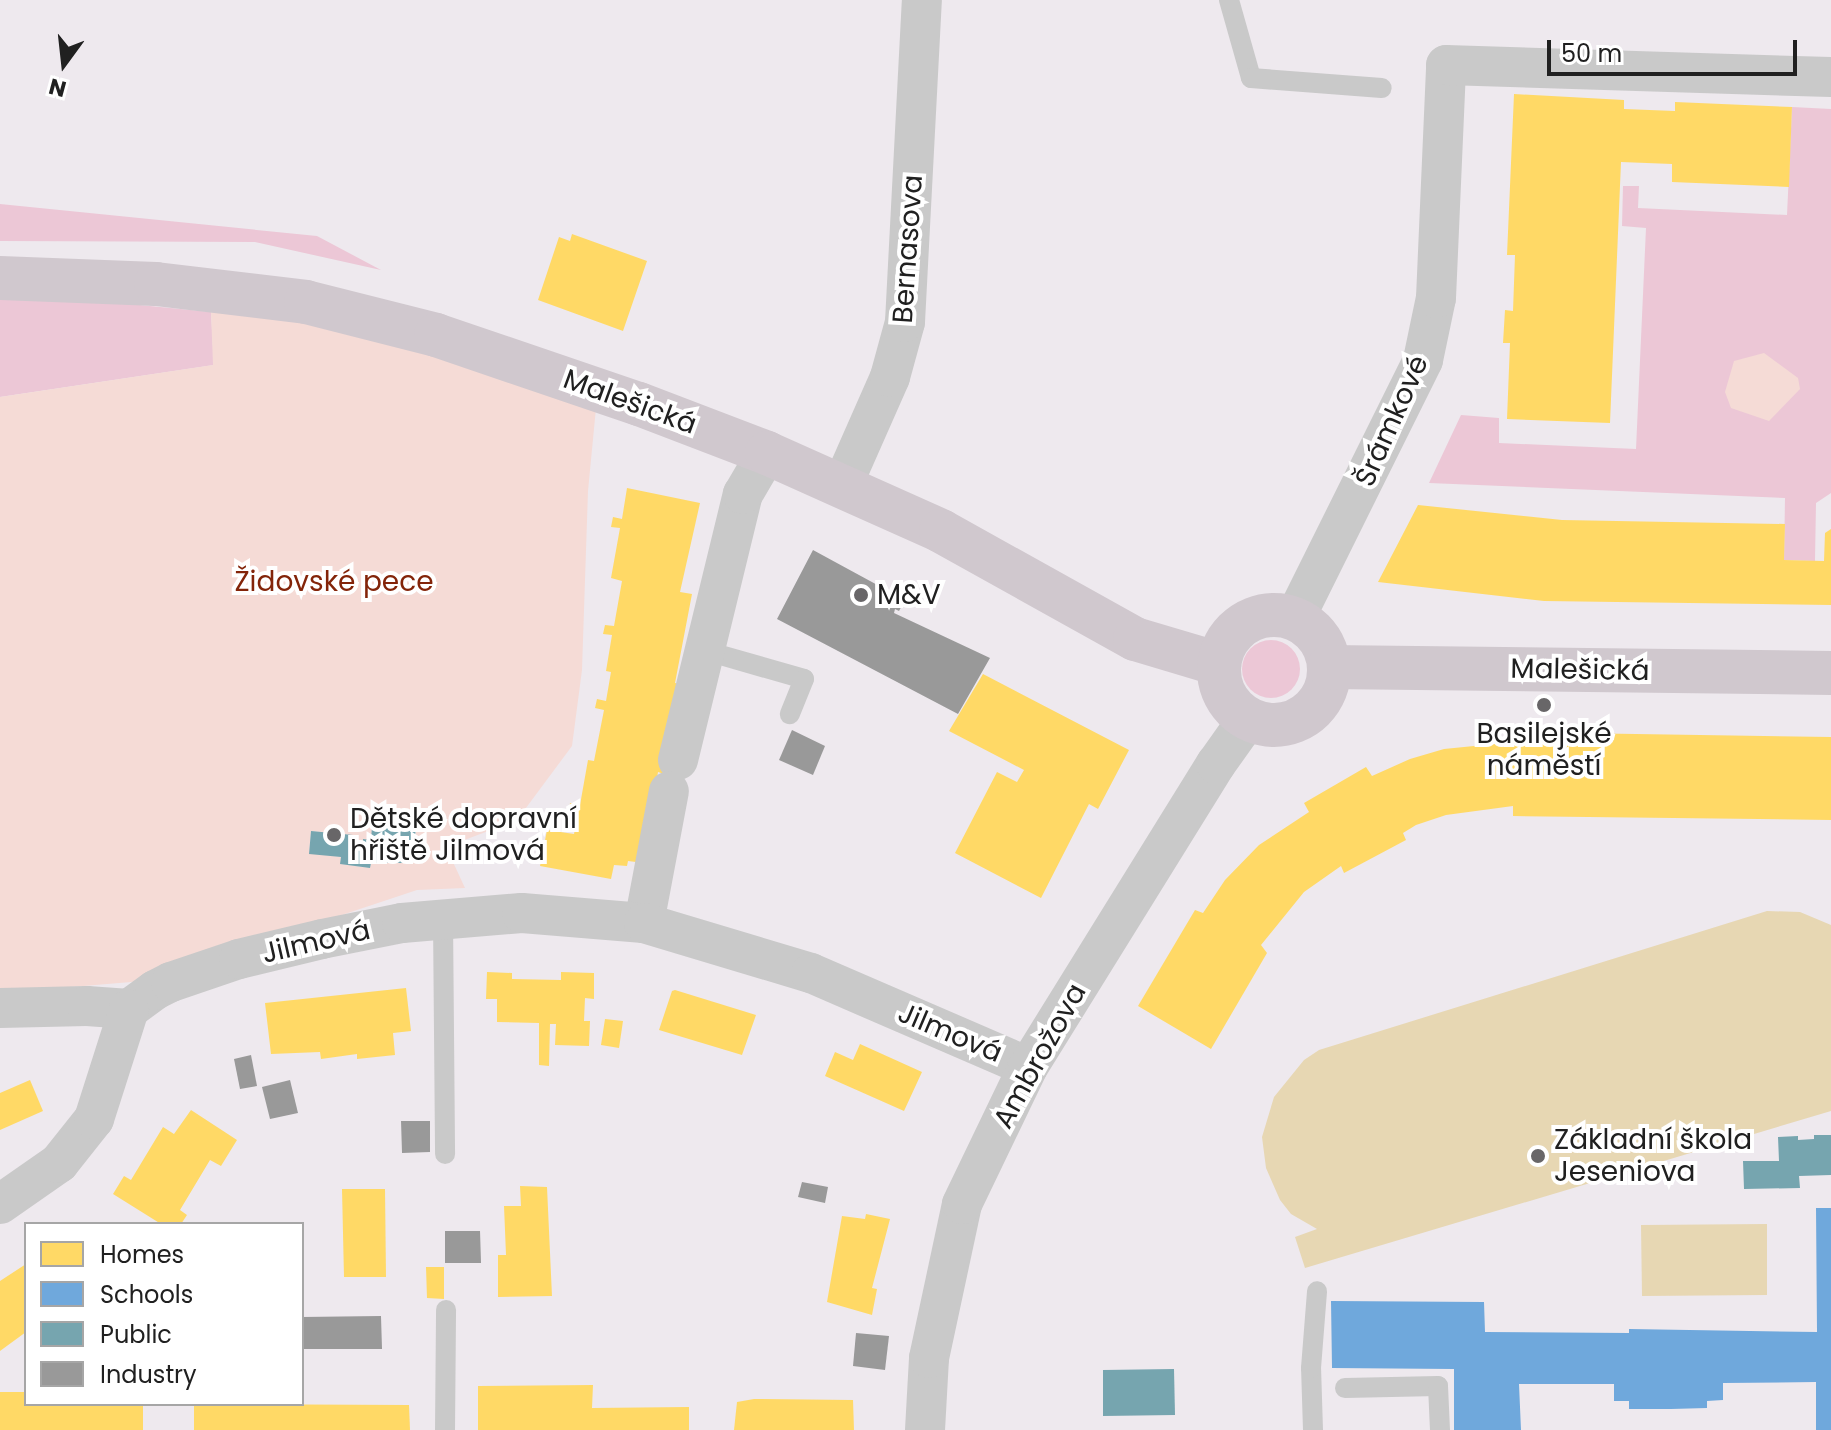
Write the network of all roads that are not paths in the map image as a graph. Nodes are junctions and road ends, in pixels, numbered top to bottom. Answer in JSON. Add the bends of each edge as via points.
{"nodes":[{"id":1,"x":922,"y":0,"type":"edge"},
{"id":2,"x":1229,"y":0,"type":"edge"},
{"id":3,"x":1831,"y":77,"type":"edge"},
{"id":4,"x":1382,"y":88,"type":"dead end"},
{"id":5,"x":0,"y":278,"type":"edge"},
{"id":6,"x":767,"y":453,"type":"junction"},
{"id":7,"x":842,"y":486,"type":"junction"},
{"id":8,"x":1295,"y":618,"type":"junction"},
{"id":9,"x":703,"y":650,"type":"junction"},
{"id":10,"x":1219,"y":664,"type":"junction"},
{"id":11,"x":1329,"y":667,"type":"junction"},
{"id":12,"x":1831,"y":673,"type":"edge"},
{"id":13,"x":790,"y":714,"type":"dead end"},
{"id":14,"x":1248,"y":719,"type":"junction"},
{"id":15,"x":443,"y":918,"type":"junction"},
{"id":16,"x":644,"y":923,"type":"junction"},
{"id":17,"x":0,"y":1008,"type":"edge"},
{"id":18,"x":129,"y":1009,"type":"junction"},
{"id":19,"x":1028,"y":1067,"type":"junction"},
{"id":20,"x":445,"y":1154,"type":"dead end"},
{"id":21,"x":0,"y":1204,"type":"edge"},
{"id":22,"x":1317,"y":1291,"type":"dead end"},
{"id":23,"x":446,"y":1310,"type":"dead end"},
{"id":24,"x":1345,"y":1388,"type":"dead end"},
{"id":25,"x":445,"y":1430,"type":"edge"},
{"id":26,"x":925,"y":1430,"type":"edge"},
{"id":27,"x":1313,"y":1430,"type":"edge"},
{"id":28,"x":1440,"y":1430,"type":"edge"}],
"edges":[{"from":1,"to":7,"type":"street","name":"Bernasova","via":[[905,322],[890,377]]},
{"from":2,"to":4,"type":"lane","via":[[1251,78]]},
{"from":3,"to":8,"type":"street","name":"Šrámkové","via":[[1446,65],[1436,298],[1423,360]]},
{"from":5,"to":6,"type":"street","name":"Malešická","via":[[156,284],[306,302],[436,335]]},
{"from":6,"to":7,"type":"street","name":"Malešická"},
{"from":6,"to":9,"type":"street","via":[[743,494]]},
{"from":7,"to":10,"type":"street","name":"Malešická","via":[[941,531],[1135,639]]},
{"from":8,"to":10,"type":"street","via":[[1253,619],[1236,630]]},
{"from":8,"to":11,"type":"street","via":[[1318,637]]},
{"from":9,"to":13,"type":"lane","via":[[804,679]]},
{"from":9,"to":16,"type":"street"},
{"from":10,"to":14,"type":"street","via":[[1225,696]]},
{"from":11,"to":12,"type":"street","name":"Malešická"},
{"from":11,"to":14,"type":"street","via":[[1327,687],[1304,717],[1267,725]]},
{"from":14,"to":19,"type":"street","name":"Ambrožova"},
{"from":15,"to":16,"type":"street","name":"Jilmová","via":[[522,913]]},
{"from":15,"to":18,"type":"street","name":"Jilmová","via":[[239,959],[155,990]]},
{"from":15,"to":20,"type":"lane"},
{"from":16,"to":19,"type":"street","name":"Jilmová","via":[[811,973]]},
{"from":17,"to":18,"type":"street"},
{"from":18,"to":21,"type":"street","via":[[94,1119],[59,1163]]},
{"from":19,"to":26,"type":"street","name":"Ambrožova","via":[[962,1204],[929,1358]]},
{"from":22,"to":27,"type":"lane"},
{"from":23,"to":25,"type":"lane"},
{"from":24,"to":28,"type":"lane","via":[[1438,1386]]}]}
